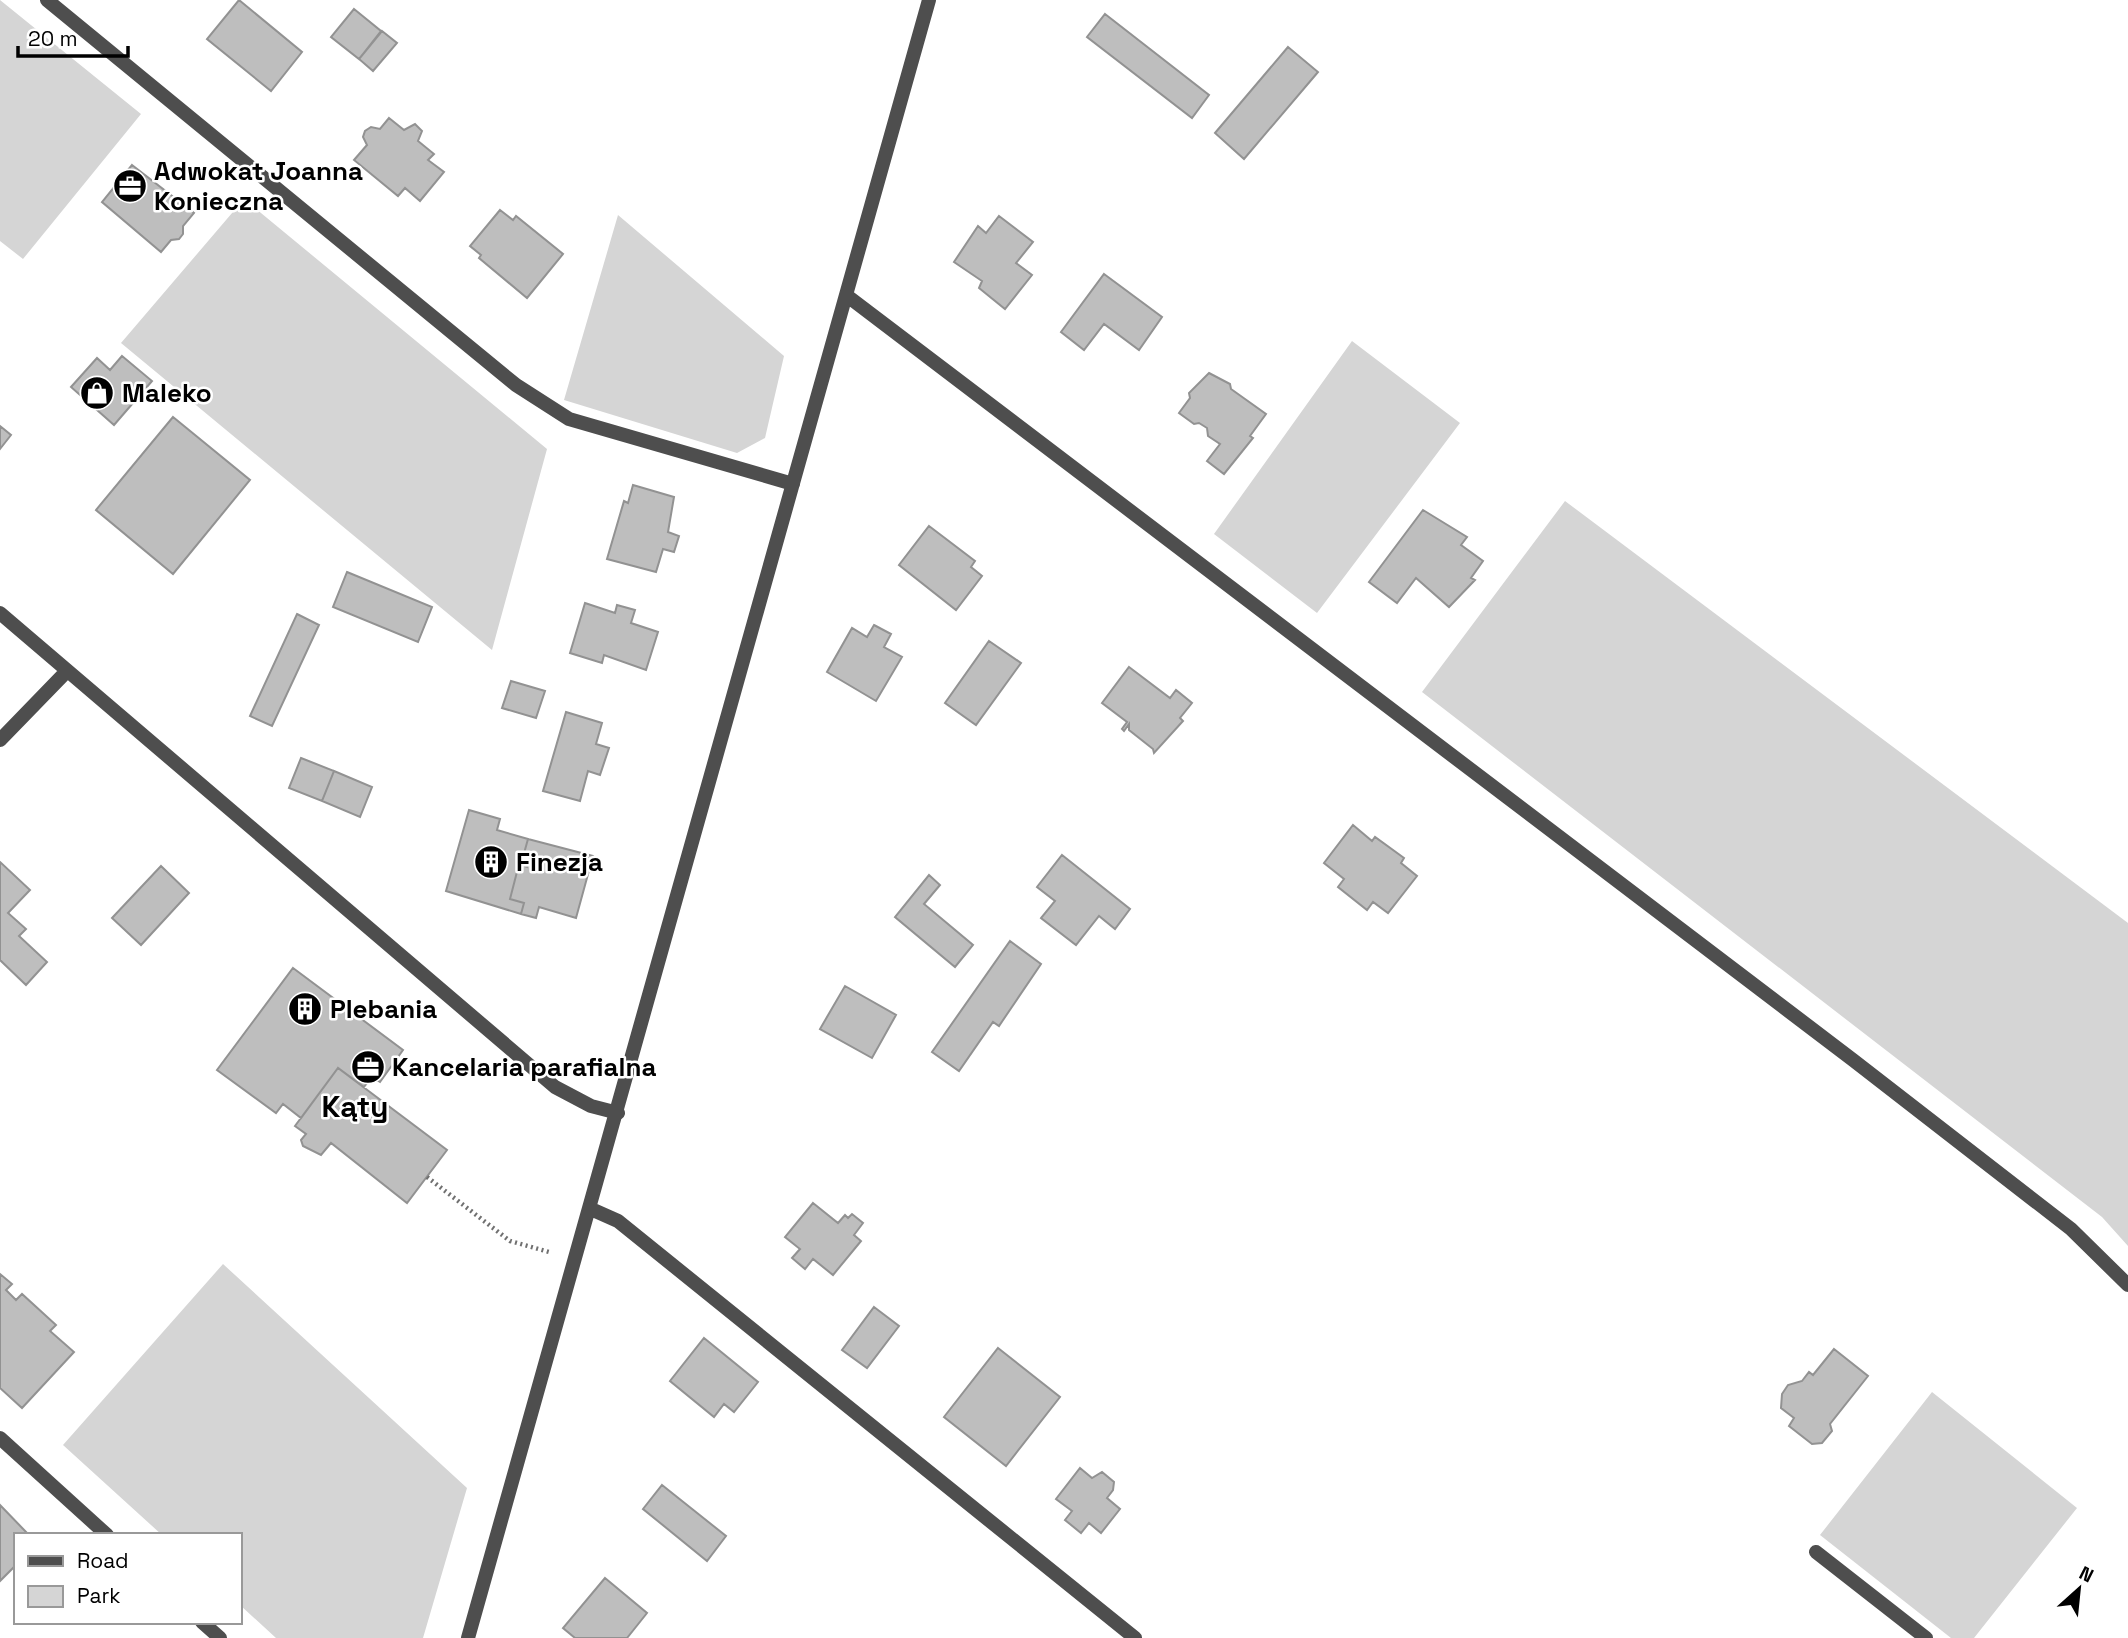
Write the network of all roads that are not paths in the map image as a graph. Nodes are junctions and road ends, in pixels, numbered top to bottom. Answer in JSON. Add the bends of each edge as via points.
{"nodes":[{"id":1,"x":47,"y":0,"type":"edge"},
{"id":2,"x":929,"y":0,"type":"edge"},
{"id":3,"x":846,"y":295,"type":"junction"},
{"id":4,"x":793,"y":484,"type":"junction"},
{"id":5,"x":0,"y":613,"type":"edge"},
{"id":6,"x":67,"y":671,"type":"junction"},
{"id":7,"x":0,"y":740,"type":"edge"},
{"id":8,"x":618,"y":1113,"type":"junction"},
{"id":9,"x":591,"y":1209,"type":"junction"},
{"id":10,"x":2128,"y":1285,"type":"edge"},
{"id":11,"x":0,"y":1437,"type":"edge"},
{"id":12,"x":105,"y":1533,"type":"edge"},
{"id":13,"x":1816,"y":1552,"type":"dead end"},
{"id":14,"x":204,"y":1624,"type":"edge"},
{"id":15,"x":220,"y":1638,"type":"edge"},
{"id":16,"x":468,"y":1638,"type":"edge"},
{"id":17,"x":1135,"y":1638,"type":"edge"},
{"id":18,"x":1926,"y":1638,"type":"edge"}],
"edges":[{"from":1,"to":4,"type":"street","via":[[516,385],[569,419]]},
{"from":2,"to":3,"type":"street"},
{"from":3,"to":4,"type":"street"},
{"from":3,"to":10,"type":"street","via":[[1853,1060],[2071,1229]]},
{"from":4,"to":8,"type":"street"},
{"from":5,"to":6,"type":"street"},
{"from":6,"to":7,"type":"street"},
{"from":6,"to":8,"type":"street","via":[[555,1087],[591,1106]]},
{"from":8,"to":9,"type":"street"},
{"from":9,"to":16,"type":"street"},
{"from":9,"to":17,"type":"street","via":[[618,1220]]},
{"from":11,"to":12,"type":"street"},
{"from":13,"to":18,"type":"street"},
{"from":14,"to":15,"type":"street"}]}
